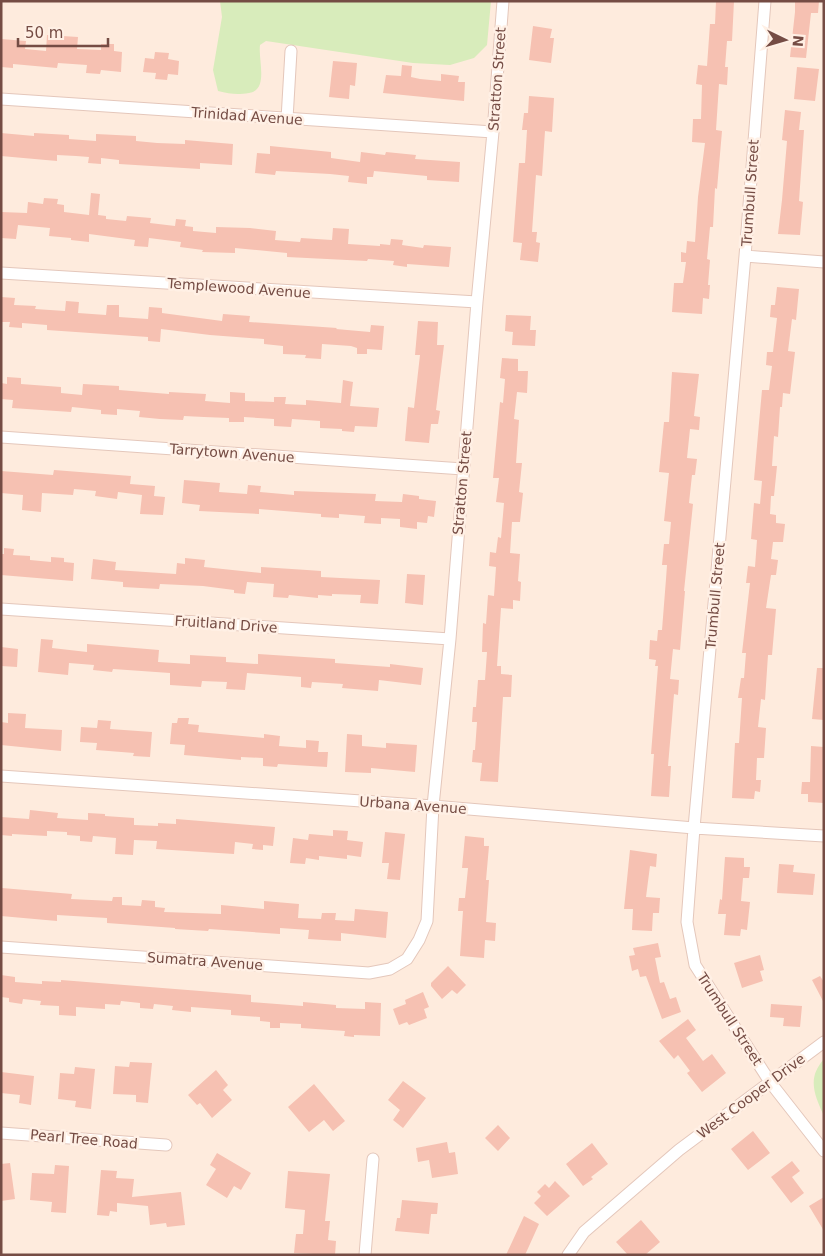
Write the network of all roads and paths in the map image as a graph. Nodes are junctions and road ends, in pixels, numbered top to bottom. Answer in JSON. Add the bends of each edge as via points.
{"nodes":[{"id":1,"x":502,"y":1,"type":"edge"},
{"id":2,"x":765,"y":1,"type":"edge"},
{"id":3,"x":291,"y":51,"type":"dead end"},
{"id":4,"x":1,"y":99,"type":"edge"},
{"id":5,"x":287,"y":119,"type":"junction"},
{"id":6,"x":493,"y":132,"type":"junction"},
{"id":7,"x":745,"y":256,"type":"junction"},
{"id":8,"x":824,"y":262,"type":"edge"},
{"id":9,"x":1,"y":273,"type":"edge"},
{"id":10,"x":477,"y":302,"type":"junction"},
{"id":11,"x":1,"y":437,"type":"edge"},
{"id":12,"x":464,"y":470,"type":"junction"},
{"id":13,"x":1,"y":609,"type":"edge"},
{"id":14,"x":450,"y":639,"type":"junction"},
{"id":15,"x":1,"y":776,"type":"edge"},
{"id":16,"x":433,"y":806,"type":"junction"},
{"id":17,"x":694,"y":828,"type":"junction"},
{"id":18,"x":824,"y":836,"type":"edge"},
{"id":19,"x":1,"y":947,"type":"edge"},
{"id":20,"x":407,"y":959,"type":"joint"},
{"id":21,"x":824,"y":1042,"type":"edge"},
{"id":22,"x":770,"y":1082,"type":"junction"},
{"id":23,"x":1,"y":1133,"type":"edge"},
{"id":24,"x":166,"y":1145,"type":"dead end"},
{"id":25,"x":824,"y":1151,"type":"edge"},
{"id":26,"x":373,"y":1159,"type":"dead end"},
{"id":27,"x":365,"y":1255,"type":"edge"},
{"id":28,"x":568,"y":1255,"type":"edge"}],
"edges":[{"from":1,"to":6,"type":"street","name":"Stratton Street"},
{"from":2,"to":7,"type":"street","name":"Trumbull Street"},
{"from":3,"to":5,"type":"street"},
{"from":4,"to":5,"type":"street","name":"Trinidad Avenue"},
{"from":5,"to":6,"type":"street","name":"Trinidad Avenue"},
{"from":6,"to":10,"type":"street","name":"Stratton Street"},
{"from":7,"to":8,"type":"street"},
{"from":7,"to":17,"type":"street","name":"Trumbull Street"},
{"from":9,"to":10,"type":"street","name":"Templewood Avenue"},
{"from":10,"to":12,"type":"street","name":"Stratton Street"},
{"from":11,"to":12,"type":"street","name":"Tarrytown Avenue"},
{"from":12,"to":14,"type":"street","name":"Stratton Street"},
{"from":13,"to":14,"type":"street","name":"Fruitland Drive"},
{"from":14,"to":16,"type":"street","name":"Stratton Street"},
{"from":15,"to":16,"type":"street","name":"Urbana Avenue"},
{"from":16,"to":17,"type":"street","name":"Urbana Avenue"},
{"from":16,"to":20,"type":"street","name":"Stratton Street","via":[[427,921],[420,940]]},
{"from":17,"to":18,"type":"street","name":"Urbana Avenue"},
{"from":17,"to":22,"type":"street","name":"Trumbull Street","via":[[687,922],[695,965]]},
{"from":19,"to":20,"type":"street","name":"Sumatra Avenue","via":[[369,972],[390,969]]},
{"from":21,"to":22,"type":"street","name":"West Cooper Drive"},
{"from":22,"to":25,"type":"street","name":"Trumbull Street"},
{"from":22,"to":28,"type":"street","name":"West Cooper Drive","via":[[679,1150],[584,1232]]},
{"from":23,"to":24,"type":"street","name":"Pearl Tree Road"},
{"from":26,"to":27,"type":"street"}]}
